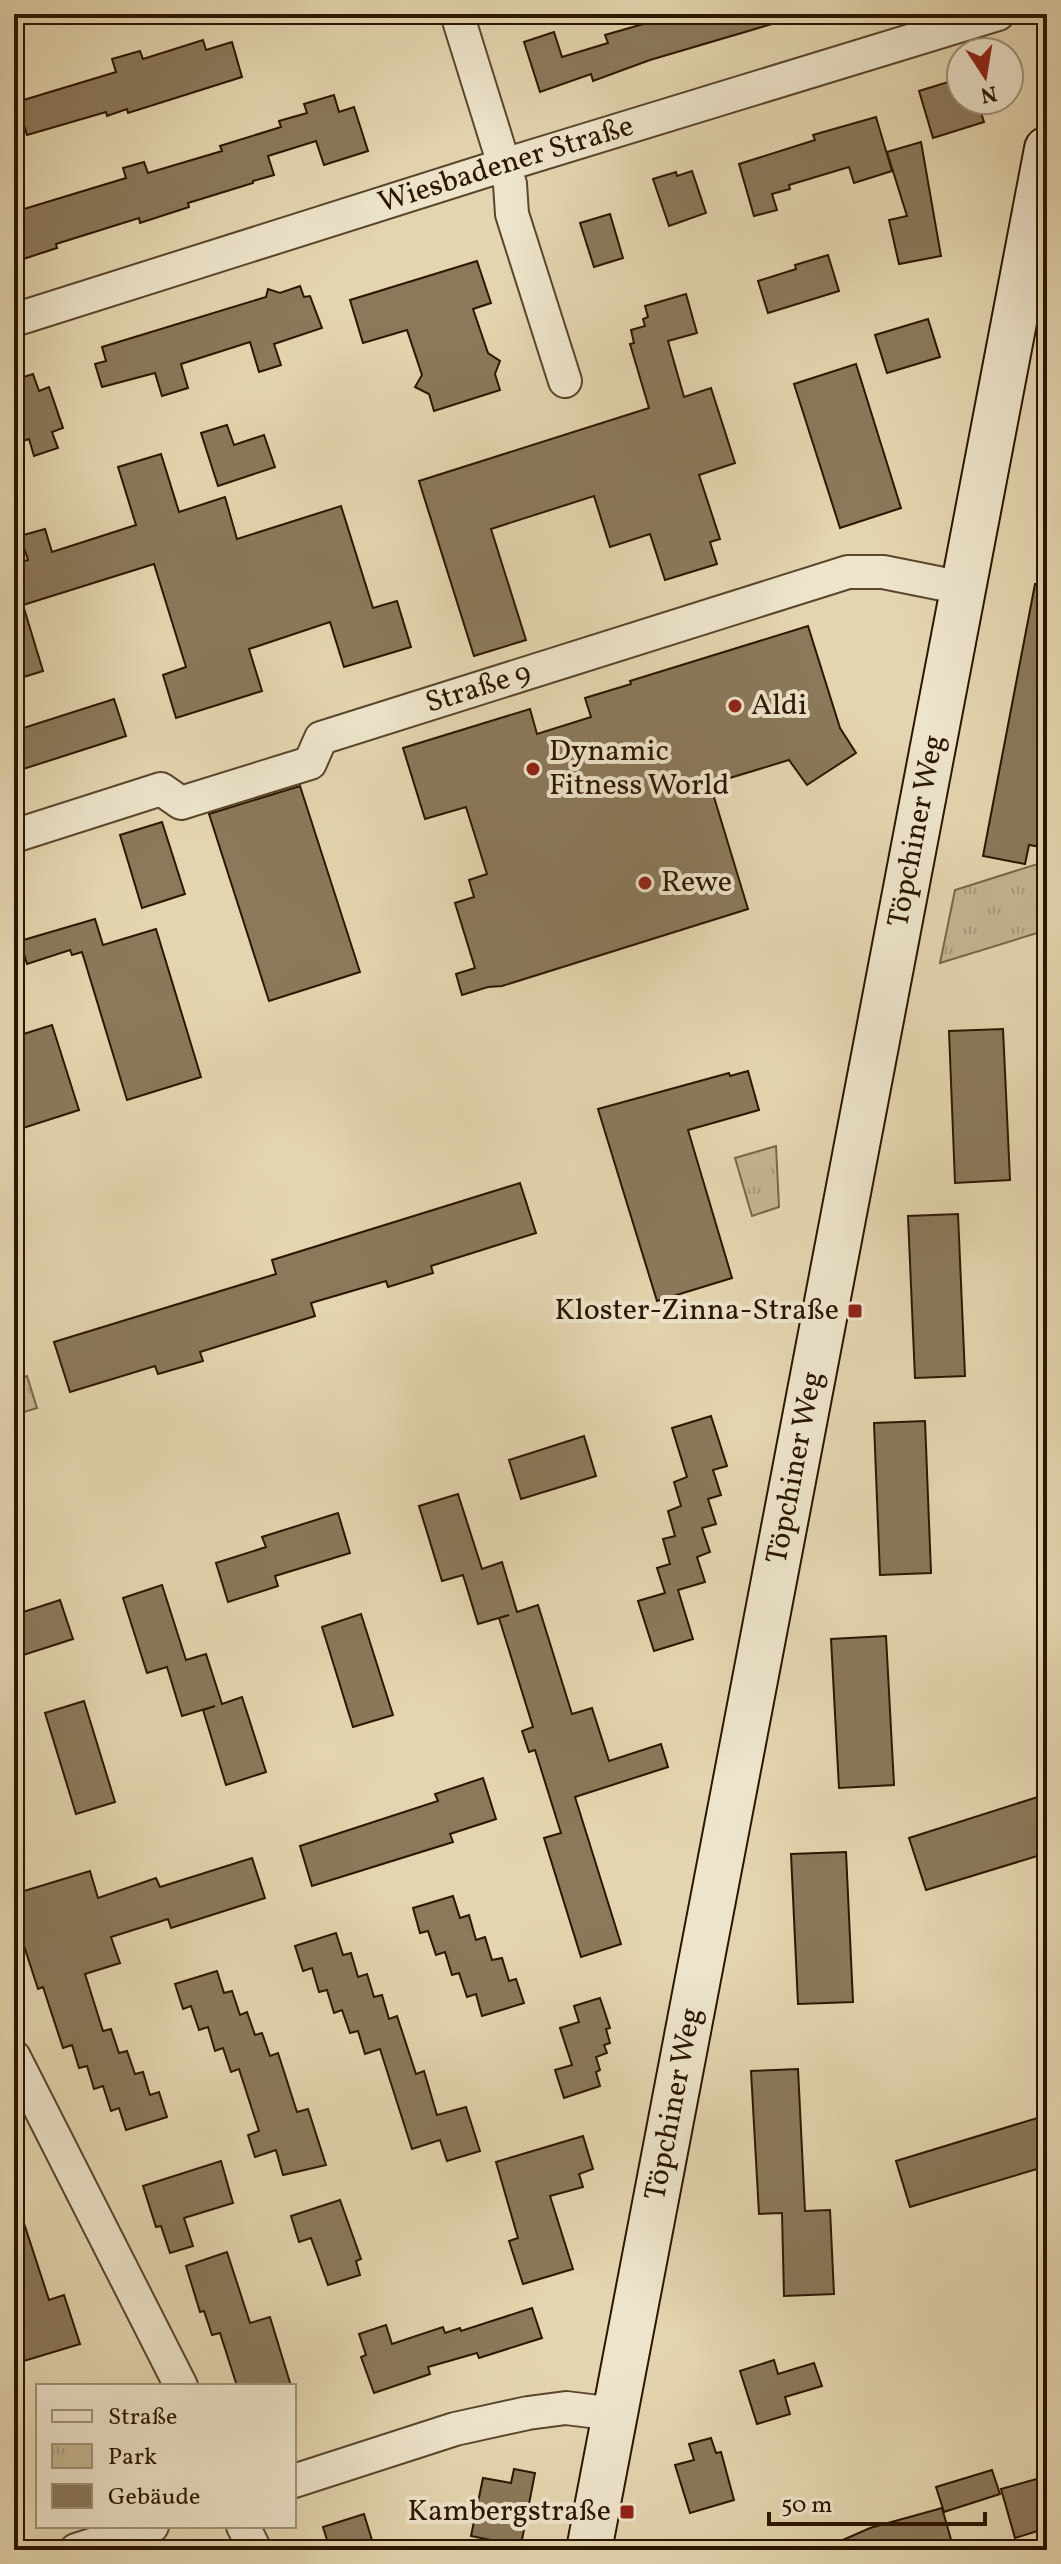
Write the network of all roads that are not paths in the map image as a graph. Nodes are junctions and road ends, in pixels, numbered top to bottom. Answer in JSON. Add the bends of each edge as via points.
{"nodes":[{"id":1,"x":457,"y":14,"type":"edge"},
{"id":2,"x":998,"y":14,"type":"edge"},
{"id":3,"x":1047,"y":149,"type":"edge"},
{"id":4,"x":504,"y":165,"type":"junction"},
{"id":5,"x":14,"y":320,"type":"edge"},
{"id":6,"x":565,"y":381,"type":"dead end"},
{"id":7,"x":963,"y":588,"type":"junction"},
{"id":8,"x":14,"y":836,"type":"edge"},
{"id":9,"x":14,"y":2057,"type":"edge"},
{"id":10,"x":180,"y":2384,"type":"edge"},
{"id":11,"x":615,"y":2414,"type":"junction"},
{"id":12,"x":296,"y":2480,"type":"edge"},
{"id":13,"x":146,"y":2528,"type":"edge"},
{"id":14,"x":244,"y":2528,"type":"edge"},
{"id":15,"x":76,"y":2550,"type":"edge"},
{"id":16,"x":255,"y":2550,"type":"edge"},
{"id":17,"x":589,"y":2550,"type":"edge"}],
"edges":[{"from":1,"to":4,"type":"street"},
{"from":2,"to":4,"type":"street","name":"Wiesbadener Straße"},
{"from":3,"to":7,"type":"street","name":"Töpchiner Weg"},
{"from":4,"to":5,"type":"street","name":"Wiesbadener Straße"},
{"from":4,"to":6,"type":"street","via":[[512,214]]},
{"from":7,"to":8,"type":"street","name":"Straße 9","via":[[883,572],[848,572],[321,738],[310,763],[181,803],[161,789]]},
{"from":7,"to":11,"type":"street","name":"Töpchiner Weg"},
{"from":9,"to":10,"type":"street"},
{"from":11,"to":12,"type":"street","via":[[566,2408],[528,2413],[455,2429]]},
{"from":11,"to":17,"type":"street","name":"Töpchiner Weg"},
{"from":13,"to":15,"type":"street"},
{"from":14,"to":16,"type":"street"}]}
